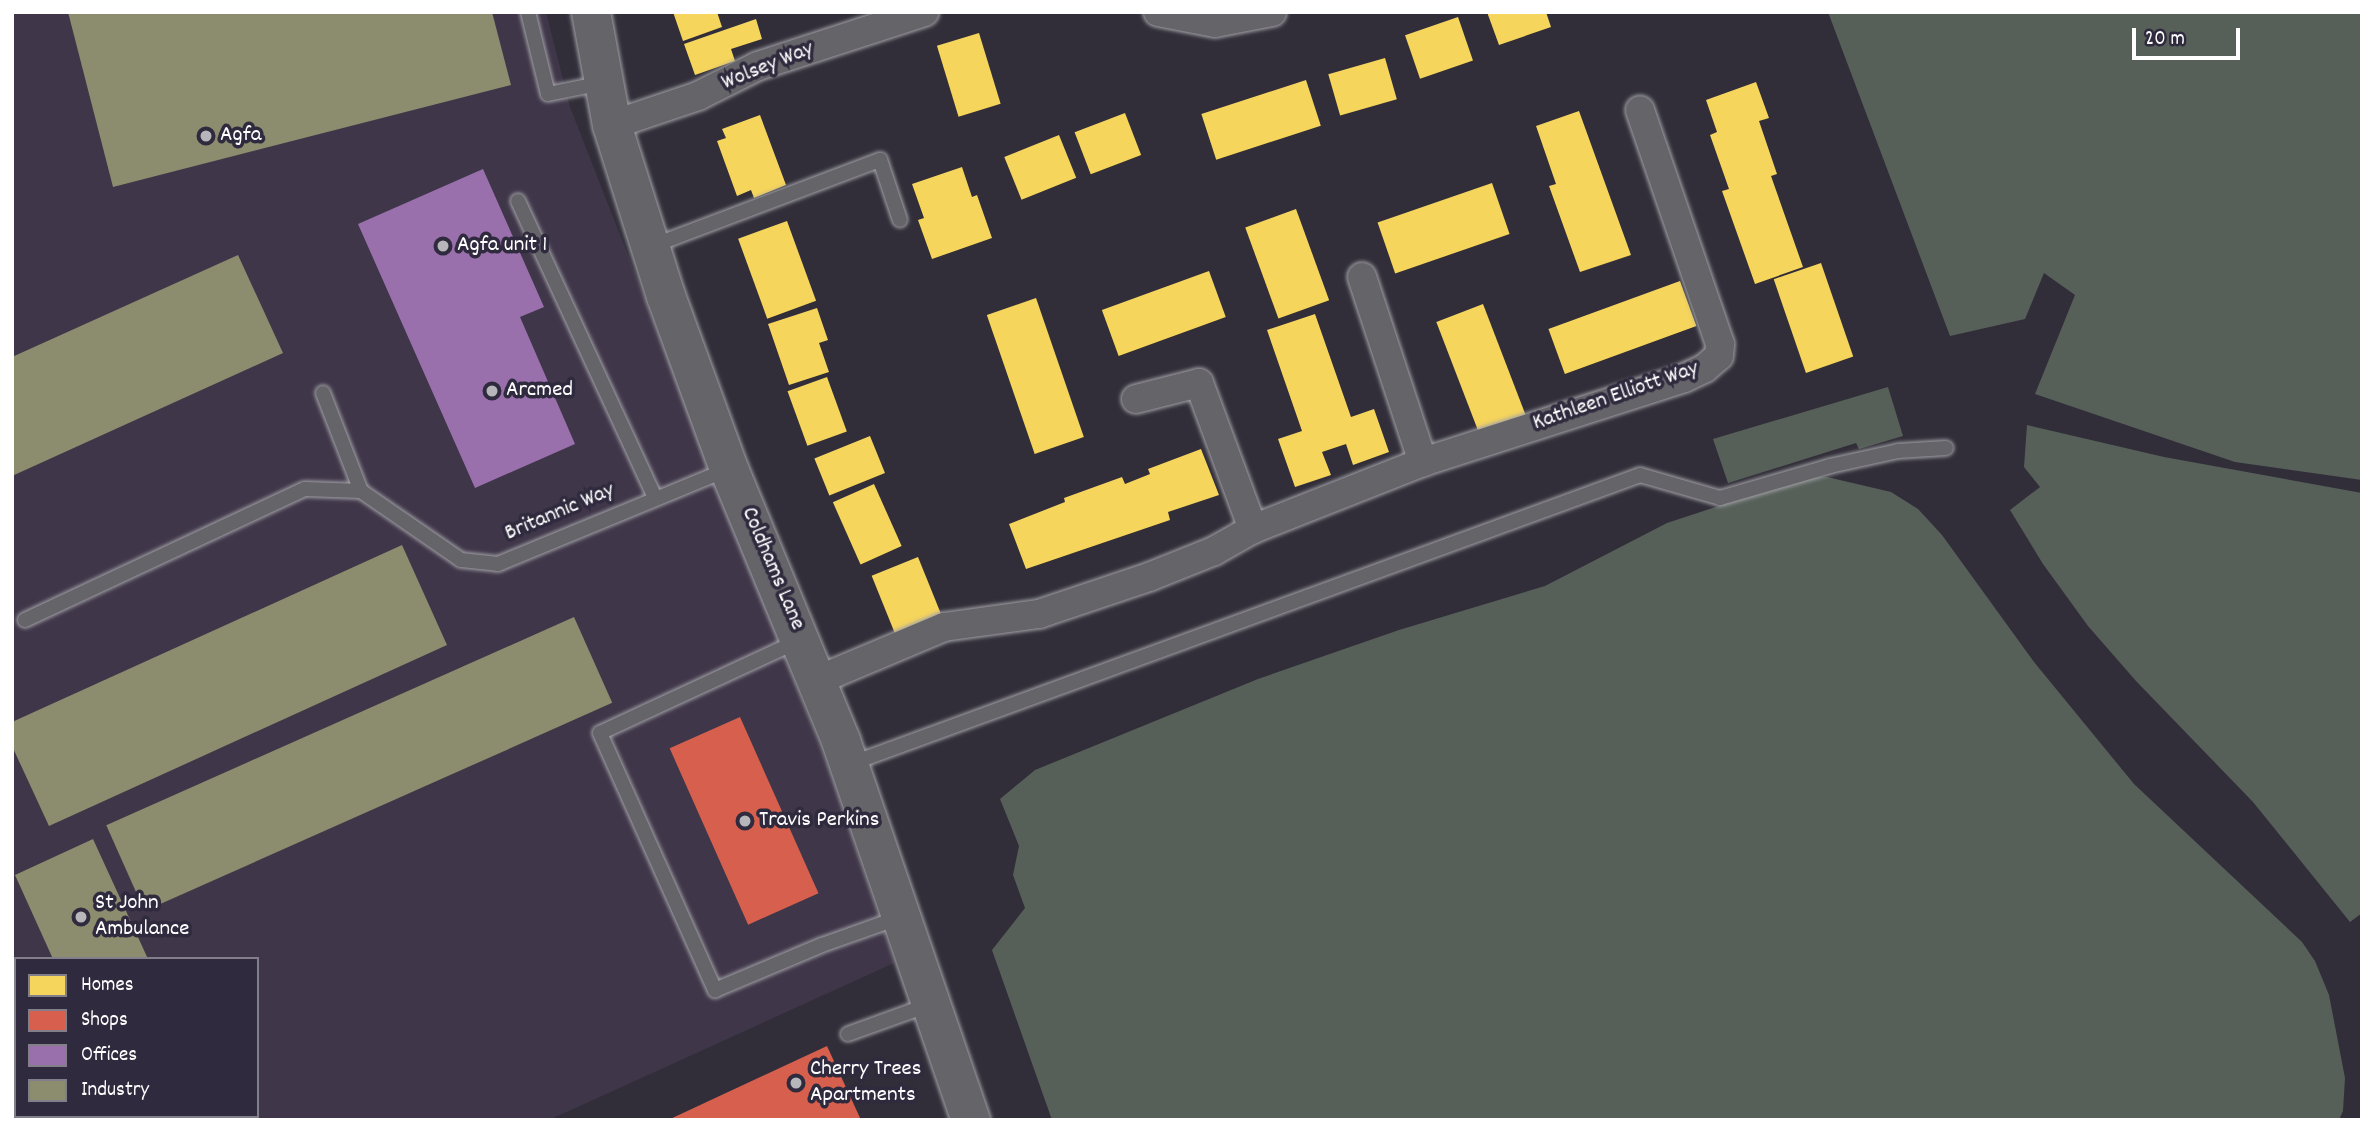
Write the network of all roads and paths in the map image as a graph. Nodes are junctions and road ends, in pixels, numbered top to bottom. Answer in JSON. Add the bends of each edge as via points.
{"nodes":[{"id":1,"x":528,"y":12,"type":"edge"},
{"id":2,"x":591,"y":12,"type":"edge"},
{"id":3,"x":924,"y":12,"type":"edge"},
{"id":4,"x":1158,"y":12,"type":"edge"},
{"id":5,"x":1272,"y":12,"type":"edge"},
{"id":6,"x":605,"y":82,"type":"junction"},
{"id":7,"x":1640,"y":110,"type":"dead end"},
{"id":8,"x":612,"y":125,"type":"junction"},
{"id":9,"x":518,"y":201,"type":"dead end"},
{"id":10,"x":900,"y":220,"type":"dead end"},
{"id":11,"x":650,"y":247,"type":"junction"},
{"id":12,"x":1362,"y":276,"type":"dead end"},
{"id":13,"x":323,"y":393,"type":"dead end"},
{"id":14,"x":1136,"y":399,"type":"dead end"},
{"id":15,"x":1946,"y":448,"type":"dead end"},
{"id":16,"x":1423,"y":462,"type":"junction"},
{"id":17,"x":729,"y":469,"type":"junction"},
{"id":18,"x":360,"y":491,"type":"junction"},
{"id":19,"x":655,"y":498,"type":"junction"},
{"id":20,"x":1253,"y":529,"type":"junction"},
{"id":21,"x":24,"y":620,"type":"dead end"},
{"id":22,"x":801,"y":639,"type":"junction"},
{"id":23,"x":818,"y":680,"type":"junction"},
{"id":24,"x":850,"y":764,"type":"junction"},
{"id":25,"x":903,"y":917,"type":"junction"},
{"id":26,"x":932,"y":1004,"type":"junction"},
{"id":27,"x":848,"y":1034,"type":"dead end"},
{"id":28,"x":971,"y":1120,"type":"edge"}],
"edges":[{"from":1,"to":6,"type":"lane","via":[[548,94]]},
{"from":2,"to":6,"type":"street","name":"Coldhams Lane"},
{"from":3,"to":8,"type":"street","name":"Wolsey Way","via":[[758,66],[698,96]]},
{"from":4,"to":5,"type":"street","via":[[1215,23]]},
{"from":6,"to":8,"type":"street","name":"Coldhams Lane"},
{"from":7,"to":16,"type":"street","name":"Kathleen Elliott Way","via":[[1720,344],[1718,356],[1684,378]]},
{"from":8,"to":11,"type":"street","name":"Coldhams Lane"},
{"from":9,"to":19,"type":"lane"},
{"from":10,"to":11,"type":"lane","via":[[880,160]]},
{"from":11,"to":17,"type":"street","name":"Coldhams Lane"},
{"from":12,"to":16,"type":"street"},
{"from":13,"to":18,"type":"lane"},
{"from":14,"to":20,"type":"street","via":[[1199,383]]},
{"from":15,"to":24,"type":"lane","via":[[1898,451],[1830,466],[1720,498],[1640,475]]},
{"from":16,"to":20,"type":"street","name":"Kathleen Elliott Way"},
{"from":17,"to":19,"type":"lane","name":"Britannic Way"},
{"from":17,"to":22,"type":"street","name":"Coldhams Lane"},
{"from":18,"to":19,"type":"lane","name":"Britannic Way","via":[[461,560],[498,564]]},
{"from":18,"to":21,"type":"lane","via":[[305,489]]},
{"from":20,"to":23,"type":"street","name":"Kathleen Elliott Way","via":[[1214,551],[1149,577],[1039,614],[944,628]]},
{"from":22,"to":23,"type":"street","name":"Coldhams Lane"},
{"from":22,"to":25,"type":"lane","via":[[600,733],[715,990]]},
{"from":23,"to":24,"type":"street","name":"Coldhams Lane"},
{"from":24,"to":25,"type":"street","name":"Coldhams Lane"},
{"from":25,"to":26,"type":"street","name":"Coldhams Lane"},
{"from":26,"to":27,"type":"lane"},
{"from":26,"to":28,"type":"street","name":"Coldhams Lane"}]}
